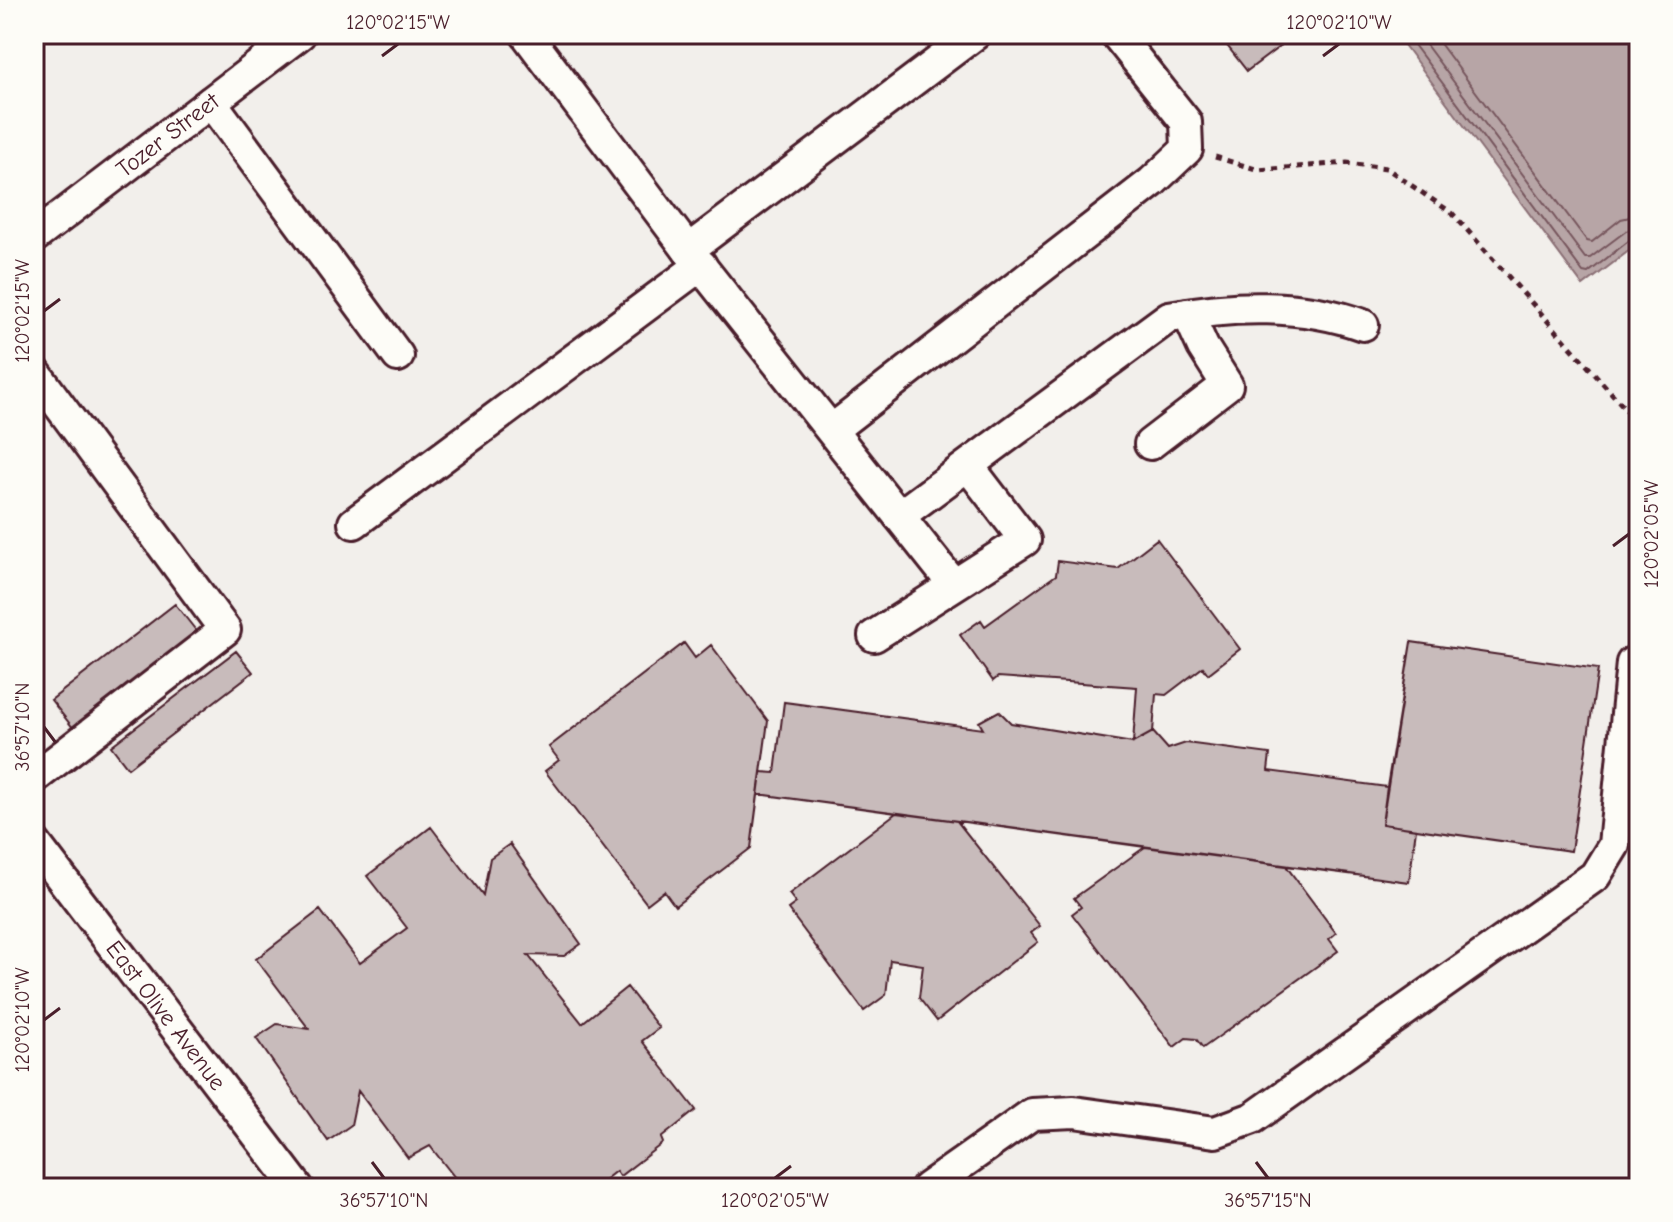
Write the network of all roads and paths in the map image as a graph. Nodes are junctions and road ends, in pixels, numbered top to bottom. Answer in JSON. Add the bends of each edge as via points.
{"nodes":[{"id":1,"x":300,"y":34,"type":"edge"},
{"id":2,"x":526,"y":34,"type":"edge"},
{"id":3,"x":975,"y":34,"type":"edge"},
{"id":4,"x":1116,"y":34,"type":"edge"},
{"id":5,"x":211,"y":102,"type":"junction"},
{"id":6,"x":1187,"y":149,"type":"junction"},
{"id":7,"x":34,"y":237,"type":"edge"},
{"id":8,"x":694,"y":257,"type":"junction"},
{"id":9,"x":1188,"y":314,"type":"junction"},
{"id":10,"x":1363,"y":325,"type":"dead end"},
{"id":11,"x":398,"y":356,"type":"dead end"},
{"id":12,"x":34,"y":371,"type":"edge"},
{"id":13,"x":1639,"y":424,"type":"edge"},
{"id":14,"x":833,"y":429,"type":"junction"},
{"id":15,"x":1150,"y":444,"type":"dead end"},
{"id":16,"x":969,"y":467,"type":"junction"},
{"id":17,"x":899,"y":516,"type":"junction"},
{"id":18,"x":354,"y":523,"type":"dead end"},
{"id":19,"x":953,"y":584,"type":"junction"},
{"id":20,"x":874,"y":636,"type":"dead end"},
{"id":21,"x":1632,"y":663,"type":"dead end"},
{"id":22,"x":34,"y":778,"type":"edge"},
{"id":23,"x":39,"y":859,"type":"edge"},
{"id":24,"x":298,"y":1188,"type":"edge"},
{"id":25,"x":927,"y":1188,"type":"edge"}],
"edges":[{"from":1,"to":5,"type":"street","name":"Tozer Street"},
{"from":2,"to":8,"type":"street"},
{"from":3,"to":8,"type":"street"},
{"from":4,"to":6,"type":"street","via":[[1186,122]]},
{"from":5,"to":7,"type":"street","name":"Tozer Street"},
{"from":5,"to":11,"type":"street"},
{"from":6,"to":13,"type":"path","via":[[1259,170],[1347,163],[1386,168],[1452,213]]},
{"from":6,"to":14,"type":"street","via":[[1152,182]]},
{"from":8,"to":14,"type":"street"},
{"from":8,"to":18,"type":"street"},
{"from":9,"to":10,"type":"street","via":[[1281,310],[1337,316]]},
{"from":9,"to":15,"type":"street","via":[[1227,385]]},
{"from":9,"to":16,"type":"street","via":[[1169,317]]},
{"from":12,"to":22,"type":"street","via":[[225,630]]},
{"from":14,"to":17,"type":"street"},
{"from":16,"to":17,"type":"street"},
{"from":16,"to":19,"type":"street","via":[[1025,540]]},
{"from":17,"to":19,"type":"street"},
{"from":19,"to":20,"type":"street"},
{"from":21,"to":25,"type":"street","via":[[1614,845],[1595,876],[1253,1118],[1215,1132],[1074,1112],[1032,1114]]},
{"from":23,"to":24,"type":"street","name":"East Olive Avenue"}]}
